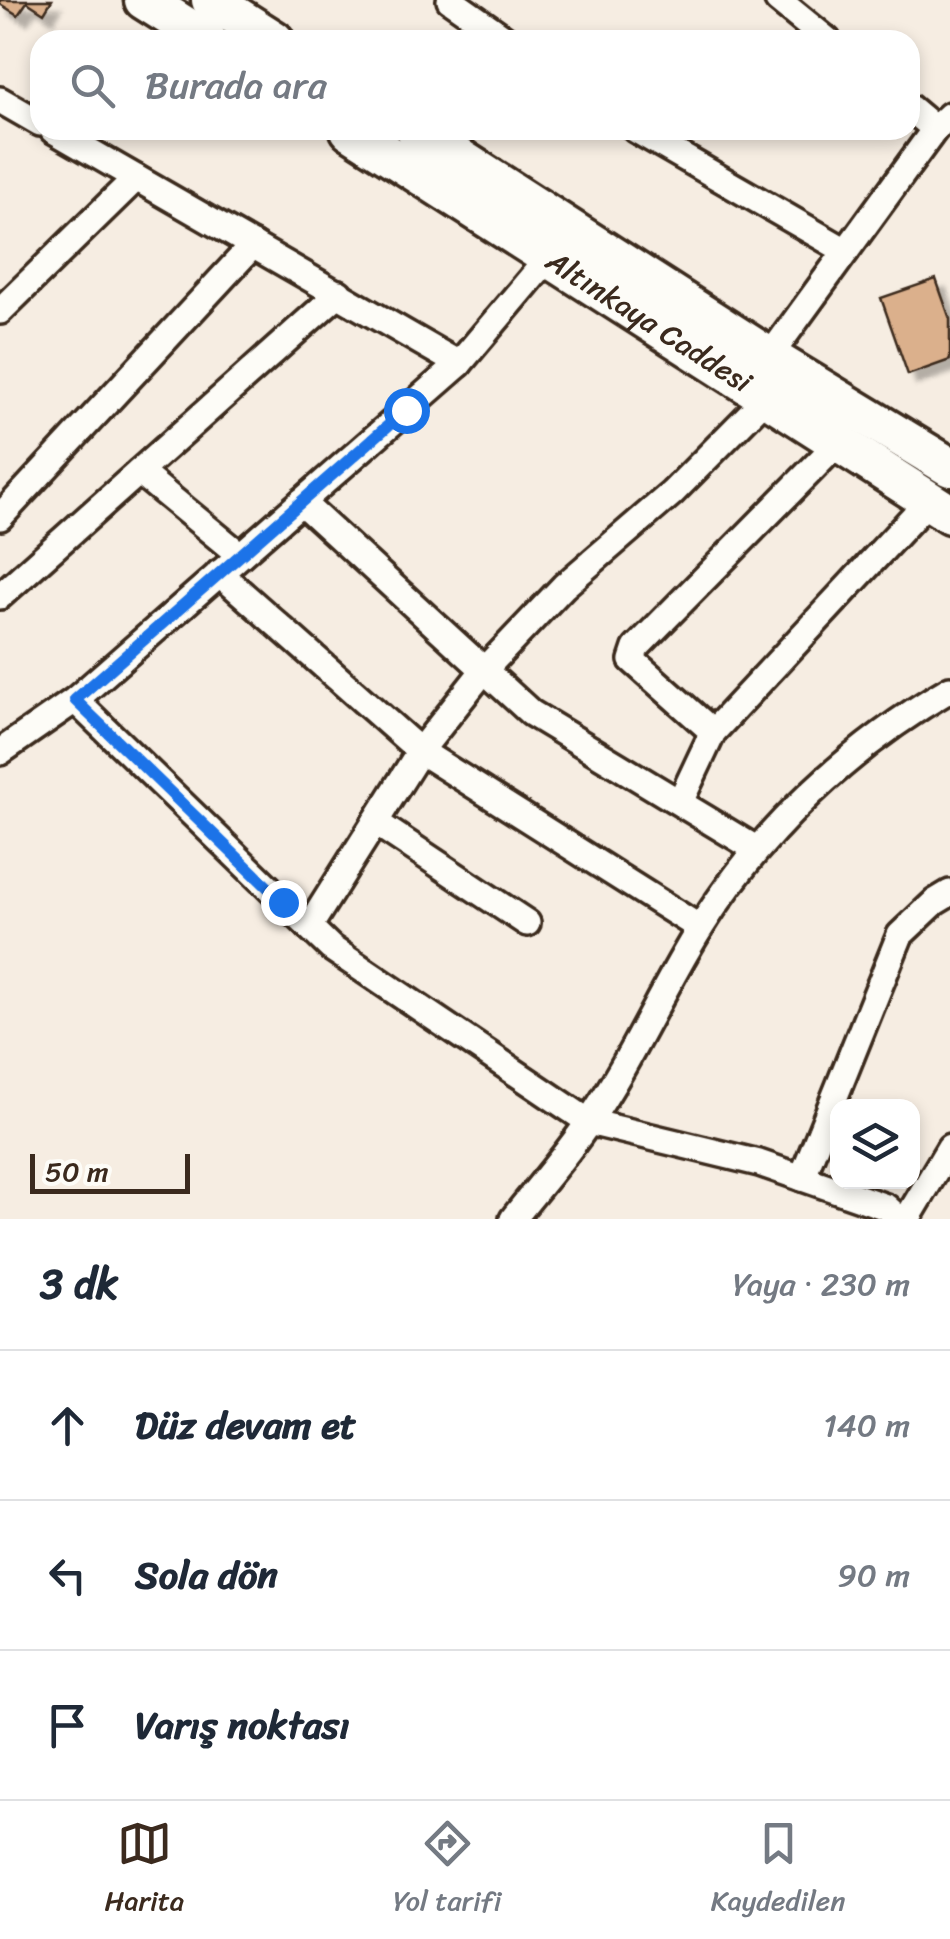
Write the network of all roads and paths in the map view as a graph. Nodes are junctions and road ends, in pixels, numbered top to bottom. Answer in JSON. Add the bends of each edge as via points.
{"nodes":[{"id":1,"x":144,"y":0,"type":"edge"},
{"id":2,"x":211,"y":0,"type":"edge"},
{"id":3,"x":450,"y":0,"type":"edge"},
{"id":4,"x":778,"y":0,"type":"edge"},
{"id":5,"x":191,"y":30,"type":"edge"},
{"id":6,"x":258,"y":30,"type":"edge"},
{"id":7,"x":493,"y":30,"type":"edge"},
{"id":8,"x":815,"y":30,"type":"edge"},
{"id":9,"x":0,"y":100,"type":"edge"},
{"id":10,"x":30,"y":117,"type":"edge"},
{"id":11,"x":942,"y":122,"type":"edge"},
{"id":12,"x":70,"y":140,"type":"edge"},
{"id":13,"x":366,"y":140,"type":"edge"},
{"id":14,"x":432,"y":140,"type":"edge"},
{"id":15,"x":653,"y":140,"type":"edge"},
{"id":16,"x":136,"y":178,"type":"junction"},
{"id":17,"x":253,"y":246,"type":"junction"},
{"id":18,"x":846,"y":251,"type":"junction"},
{"id":19,"x":550,"y":256,"type":"junction"},
{"id":20,"x":339,"y":294,"type":"junction"},
{"id":21,"x":0,"y":311,"type":"edge"},
{"id":22,"x":770,"y":356,"type":"junction"},
{"id":23,"x":459,"y":364,"type":"junction"},
{"id":24,"x":769,"y":395,"type":"junction"},
{"id":25,"x":839,"y":442,"type":"junction"},
{"id":26,"x":950,"y":467,"type":"edge"},
{"id":27,"x":139,"y":472,"type":"junction"},
{"id":28,"x":300,"y":502,"type":"junction"},
{"id":29,"x":939,"y":507,"type":"edge"},
{"id":30,"x":0,"y":518,"type":"edge"},
{"id":31,"x":240,"y":555,"type":"junction"},
{"id":32,"x":220,"y":574,"type":"junction"},
{"id":33,"x":0,"y":596,"type":"edge"},
{"id":34,"x":484,"y":670,"type":"junction"},
{"id":35,"x":950,"y":688,"type":"edge"},
{"id":36,"x":75,"y":700,"type":"junction"},
{"id":37,"x":713,"y":732,"type":"junction"},
{"id":38,"x":420,"y":751,"type":"junction"},
{"id":39,"x":0,"y":752,"type":"edge"},
{"id":40,"x":680,"y":802,"type":"junction"},
{"id":41,"x":375,"y":822,"type":"junction"},
{"id":42,"x":756,"y":848,"type":"junction"},
{"id":43,"x":950,"y":893,"type":"edge"},
{"id":44,"x":528,"y":924,"type":"dead end"},
{"id":45,"x":309,"y":927,"type":"junction"},
{"id":46,"x":700,"y":928,"type":"junction"},
{"id":47,"x":589,"y":1122,"type":"junction"},
{"id":48,"x":950,"y":1148,"type":"edge"},
{"id":49,"x":802,"y":1178,"type":"junction"},
{"id":50,"x":513,"y":1219,"type":"edge"},
{"id":51,"x":899,"y":1219,"type":"edge"},
{"id":52,"x":907,"y":1219,"type":"edge"}],
"edges":[{"from":1,"to":5,"type":"highway"},
{"from":2,"to":6,"type":"highway"},
{"from":3,"to":7,"type":"street"},
{"from":4,"to":8,"type":"street"},
{"from":9,"to":10,"type":"street"},
{"from":11,"to":18,"type":"street"},
{"from":12,"to":16,"type":"street"},
{"from":13,"to":19,"type":"highway","name":"Altınkaya Caddesi"},
{"from":14,"to":22,"type":"highway","name":"Altınkaya Caddesi"},
{"from":15,"to":18,"type":"street"},
{"from":16,"to":17,"type":"street"},
{"from":16,"to":21,"type":"street"},
{"from":17,"to":20,"type":"street"},
{"from":17,"to":30,"type":"street"},
{"from":18,"to":22,"type":"street"},
{"from":19,"to":23,"type":"street"},
{"from":19,"to":24,"type":"highway","name":"Altınkaya Caddesi"},
{"from":20,"to":23,"type":"street"},
{"from":20,"to":27,"type":"street"},
{"from":22,"to":26,"type":"highway","name":"Altınkaya Caddesi"},
{"from":23,"to":28,"type":"street"},
{"from":24,"to":25,"type":"highway","name":"Altınkaya Caddesi"},
{"from":24,"to":34,"type":"street"},
{"from":25,"to":29,"type":"highway","name":"Altınkaya Caddesi"},
{"from":25,"to":37,"type":"street","via":[[636,648],[632,660]]},
{"from":27,"to":31,"type":"street"},
{"from":27,"to":33,"type":"street"},
{"from":28,"to":31,"type":"street"},
{"from":28,"to":34,"type":"street"},
{"from":29,"to":37,"type":"street"},
{"from":31,"to":32,"type":"street"},
{"from":32,"to":36,"type":"street"},
{"from":32,"to":38,"type":"street"},
{"from":34,"to":38,"type":"street"},
{"from":34,"to":40,"type":"street","via":[[531,713]]},
{"from":35,"to":42,"type":"street","via":[[832,772]]},
{"from":36,"to":39,"type":"street"},
{"from":36,"to":45,"type":"street"},
{"from":37,"to":40,"type":"street"},
{"from":38,"to":41,"type":"street"},
{"from":38,"to":46,"type":"street"},
{"from":40,"to":42,"type":"street"},
{"from":41,"to":44,"type":"street"},
{"from":41,"to":45,"type":"street"},
{"from":42,"to":46,"type":"street"},
{"from":43,"to":49,"type":"street","via":[[900,935]]},
{"from":45,"to":47,"type":"street"},
{"from":46,"to":47,"type":"street"},
{"from":47,"to":49,"type":"street"},
{"from":47,"to":50,"type":"street"},
{"from":48,"to":52,"type":"street"},
{"from":49,"to":51,"type":"street","via":[[886,1207]]}]}
